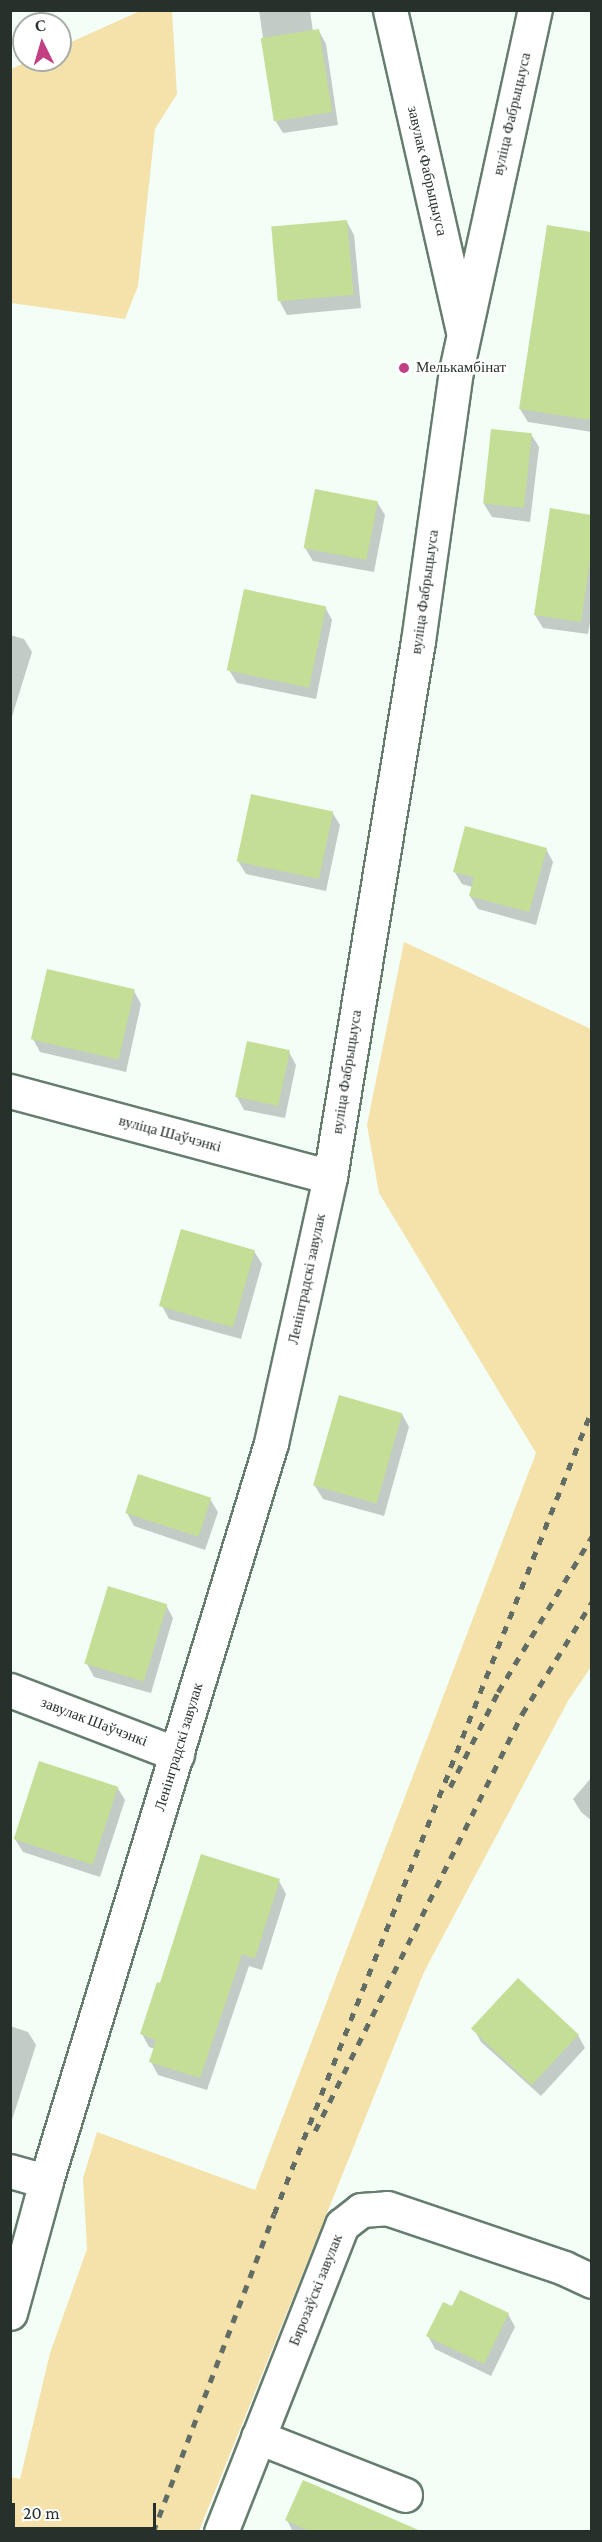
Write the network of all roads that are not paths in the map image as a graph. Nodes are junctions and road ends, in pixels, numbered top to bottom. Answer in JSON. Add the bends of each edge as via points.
{"nodes":[{"id":1,"x":390,"y":10,"type":"edge"},
{"id":2,"x":535,"y":10,"type":"edge"},
{"id":3,"x":463,"y":332,"type":"junction"},
{"id":4,"x":10,"y":1091,"type":"edge"},
{"id":5,"x":330,"y":1177,"type":"junction"},
{"id":6,"x":10,"y":1690,"type":"edge"},
{"id":7,"x":177,"y":1754,"type":"junction"},
{"id":8,"x":10,"y":2171,"type":"edge"},
{"id":9,"x":46,"y":2181,"type":"junction"},
{"id":10,"x":591,"y":2281,"type":"edge"},
{"id":11,"x":10,"y":2313,"type":"edge"},
{"id":12,"x":258,"y":2437,"type":"junction"},
{"id":13,"x":405,"y":2495,"type":"dead end"},
{"id":14,"x":221,"y":2532,"type":"edge"}],
"edges":[{"from":1,"to":3,"type":"street","name":"завулак Фабрыцыуса"},
{"from":2,"to":3,"type":"street","name":"вуліца Фабрыцыуса"},
{"from":3,"to":5,"type":"street","name":"вуліца Фабрыцыуса","via":[[418,641]]},
{"from":4,"to":5,"type":"street","name":"вуліца Шаўчэнкі"},
{"from":5,"to":7,"type":"street","name":"Ленінградскі завулак","via":[[271,1443]]},
{"from":6,"to":7,"type":"street","name":"завулак Шаўчэнкі"},
{"from":7,"to":9,"type":"street","name":"Ленінградскі завулак"},
{"from":8,"to":9,"type":"street"},
{"from":9,"to":11,"type":"street","name":"Ленінградскі завулак"},
{"from":10,"to":12,"type":"street","name":"Бярозаўскі завулак","via":[[564,2268],[387,2208],[361,2210],[342,2225]]},
{"from":12,"to":13,"type":"street"},
{"from":12,"to":14,"type":"street","name":"Бярозаўскі завулак"}]}
